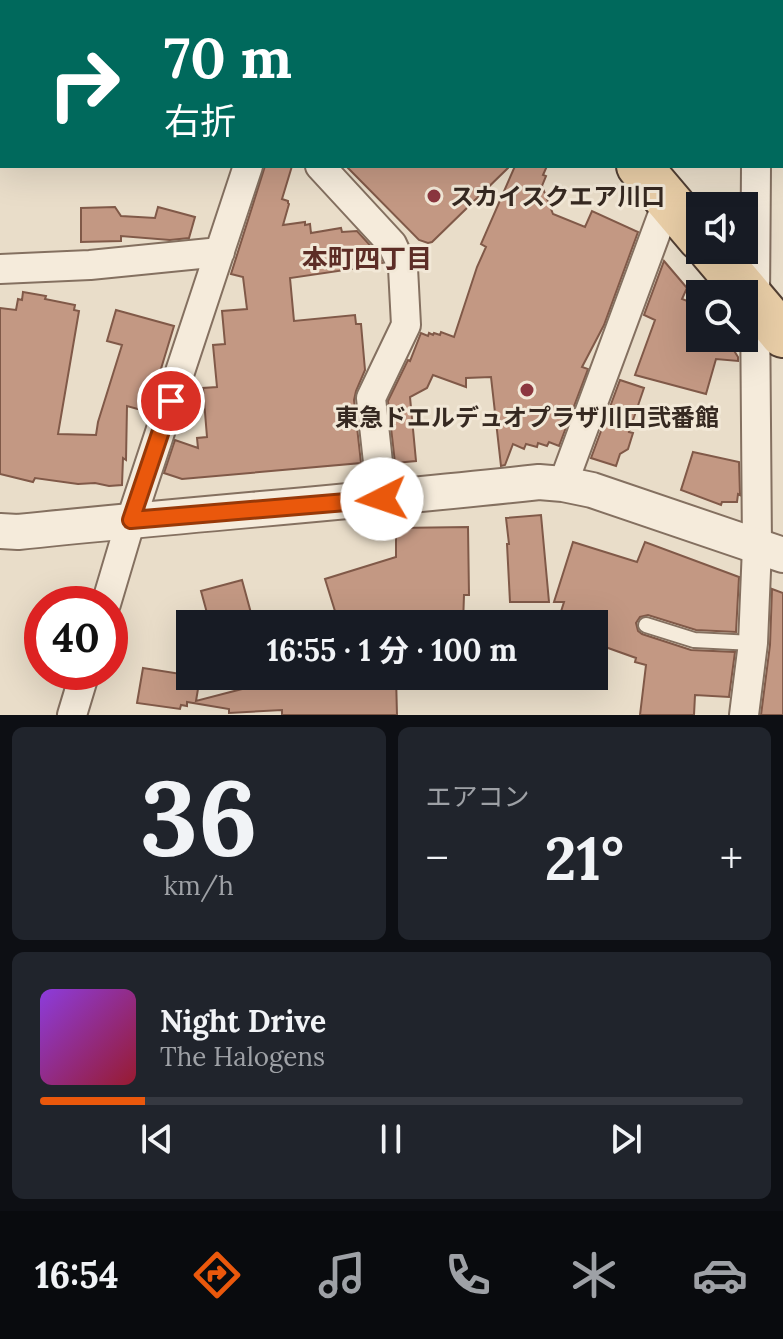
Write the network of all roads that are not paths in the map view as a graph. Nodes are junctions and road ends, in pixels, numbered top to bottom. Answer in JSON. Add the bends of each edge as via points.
{"nodes":[{"id":1,"x":247,"y":168,"type":"edge"},
{"id":2,"x":322,"y":168,"type":"edge"},
{"id":3,"x":641,"y":168,"type":"edge"},
{"id":4,"x":756,"y":168,"type":"edge"},
{"id":5,"x":668,"y":200,"type":"junction"},
{"id":6,"x":686,"y":221,"type":"edge"},
{"id":7,"x":220,"y":252,"type":"junction"},
{"id":8,"x":723,"y":264,"type":"edge"},
{"id":9,"x":0,"y":269,"type":"edge"},
{"id":10,"x":737,"y":280,"type":"edge"},
{"id":11,"x":755,"y":280,"type":"edge"},
{"id":12,"x":758,"y":305,"type":"edge"},
{"id":13,"x":783,"y":335,"type":"edge"},
{"id":14,"x":758,"y":351,"type":"edge"},
{"id":15,"x":563,"y":484,"type":"junction"},
{"id":16,"x":382,"y":499,"type":"junction"},
{"id":17,"x":131,"y":520,"type":"junction"},
{"id":18,"x":0,"y":531,"type":"edge"},
{"id":19,"x":770,"y":551,"type":"edge"},
{"id":20,"x":111,"y":586,"type":"edge"},
{"id":21,"x":646,"y":625,"type":"dead end"},
{"id":22,"x":753,"y":643,"type":"junction"},
{"id":23,"x":80,"y":690,"type":"edge"},
{"id":24,"x":72,"y":715,"type":"edge"},
{"id":25,"x":744,"y":715,"type":"edge"}],
"edges":[{"from":1,"to":7,"type":"street"},
{"from":2,"to":16,"type":"street","via":[[392,244],[403,268],[406,325],[371,398]]},
{"from":3,"to":5,"type":"main road"},
{"from":4,"to":11,"type":"street"},
{"from":5,"to":6,"type":"main road"},
{"from":5,"to":15,"type":"street"},
{"from":7,"to":9,"type":"street"},
{"from":7,"to":17,"type":"street"},
{"from":8,"to":10,"type":"main road"},
{"from":12,"to":13,"type":"main road"},
{"from":14,"to":19,"type":"street"},
{"from":15,"to":16,"type":"street"},
{"from":15,"to":19,"type":"street"},
{"from":16,"to":17,"type":"street"},
{"from":17,"to":18,"type":"street"},
{"from":17,"to":20,"type":"street"},
{"from":19,"to":22,"type":"street"},
{"from":21,"to":22,"type":"lane","via":[[694,640]]},
{"from":22,"to":25,"type":"street"},
{"from":23,"to":24,"type":"street"}]}
